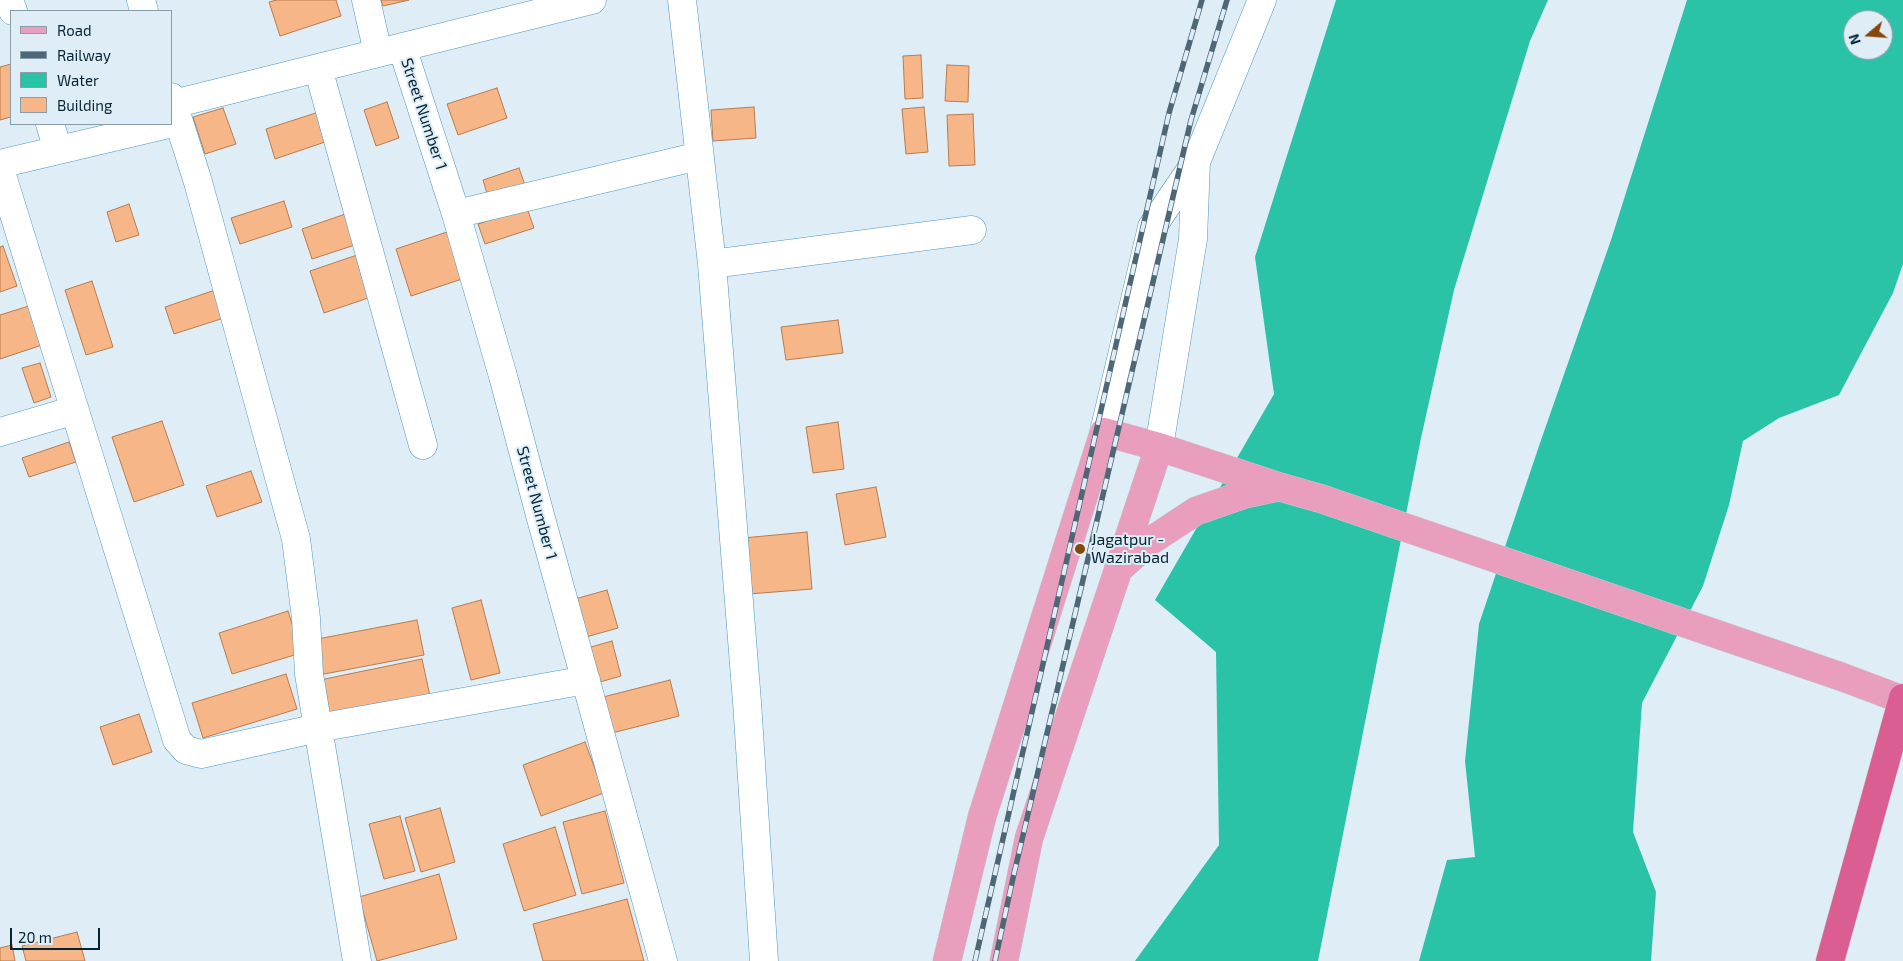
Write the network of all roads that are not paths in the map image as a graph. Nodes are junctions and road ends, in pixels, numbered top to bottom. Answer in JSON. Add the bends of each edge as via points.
{"nodes":[{"id":1,"x":366,"y":0,"type":"edge"},
{"id":2,"x":592,"y":0,"type":"edge"},
{"id":3,"x":682,"y":0,"type":"edge"},
{"id":4,"x":1262,"y":0,"type":"edge"},
{"id":5,"x":390,"y":50,"type":"junction"},
{"id":6,"x":318,"y":68,"type":"junction"},
{"id":7,"x":173,"y":114,"type":"edge"},
{"id":8,"x":50,"y":125,"type":"edge"},
{"id":9,"x":138,"y":125,"type":"edge"},
{"id":10,"x":58,"y":150,"type":"junction"},
{"id":11,"x":699,"y":156,"type":"junction"},
{"id":12,"x":1196,"y":162,"type":"junction"},
{"id":13,"x":0,"y":164,"type":"edge"},
{"id":14,"x":0,"y":169,"type":"edge"},
{"id":15,"x":456,"y":214,"type":"junction"},
{"id":16,"x":972,"y":230,"type":"dead end"},
{"id":17,"x":712,"y":264,"type":"junction"},
{"id":18,"x":75,"y":410,"type":"junction"},
{"id":19,"x":0,"y":432,"type":"edge"},
{"id":20,"x":1104,"y":432,"type":"junction"},
{"id":21,"x":423,"y":445,"type":"dead end"},
{"id":22,"x":1160,"y":447,"type":"junction"},
{"id":23,"x":1280,"y":487,"type":"junction"},
{"id":24,"x":1119,"y":569,"type":"junction"},
{"id":25,"x":586,"y":680,"type":"junction"},
{"id":26,"x":1903,"y":699,"type":"edge"},
{"id":27,"x":318,"y":728,"type":"junction"},
{"id":28,"x":358,"y":961,"type":"edge"},
{"id":29,"x":663,"y":961,"type":"edge"},
{"id":30,"x":764,"y":961,"type":"edge"},
{"id":31,"x":947,"y":961,"type":"edge"},
{"id":32,"x":1004,"y":961,"type":"edge"},
{"id":33,"x":1830,"y":961,"type":"edge"}],
"edges":[{"from":1,"to":5,"type":"street","name":"Street Number 1"},
{"from":2,"to":5,"type":"street"},
{"from":3,"to":11,"type":"street"},
{"from":4,"to":12,"type":"street"},
{"from":5,"to":6,"type":"street"},
{"from":5,"to":15,"type":"street","name":"Street Number 1"},
{"from":6,"to":7,"type":"street"},
{"from":6,"to":21,"type":"street"},
{"from":7,"to":27,"type":"street","via":[[198,182],[296,539],[309,674]]},
{"from":8,"to":10,"type":"street"},
{"from":9,"to":10,"type":"street"},
{"from":10,"to":13,"type":"street"},
{"from":11,"to":15,"type":"street"},
{"from":11,"to":17,"type":"street"},
{"from":12,"to":20,"type":"street","via":[[1152,227]]},
{"from":12,"to":22,"type":"street","via":[[1193,239]]},
{"from":14,"to":18,"type":"street"},
{"from":15,"to":25,"type":"street","name":"Street Number 1"},
{"from":16,"to":17,"type":"street"},
{"from":17,"to":30,"type":"street"},
{"from":18,"to":19,"type":"street"},
{"from":18,"to":27,"type":"street","via":[[177,740],[186,750],[201,754]]},
{"from":20,"to":22,"type":"main road"},
{"from":20,"to":31,"type":"main road","via":[[982,817]]},
{"from":22,"to":23,"type":"main road"},
{"from":22,"to":24,"type":"main road"},
{"from":23,"to":24,"type":"main road","via":[[1245,494],[1196,511],[1149,542]]},
{"from":23,"to":26,"type":"main road"},
{"from":24,"to":32,"type":"main road","via":[[1029,838]]},
{"from":25,"to":27,"type":"street"},
{"from":25,"to":29,"type":"street","name":"Street Number 1"},
{"from":26,"to":33,"type":"highway"},
{"from":27,"to":28,"type":"street"}]}
